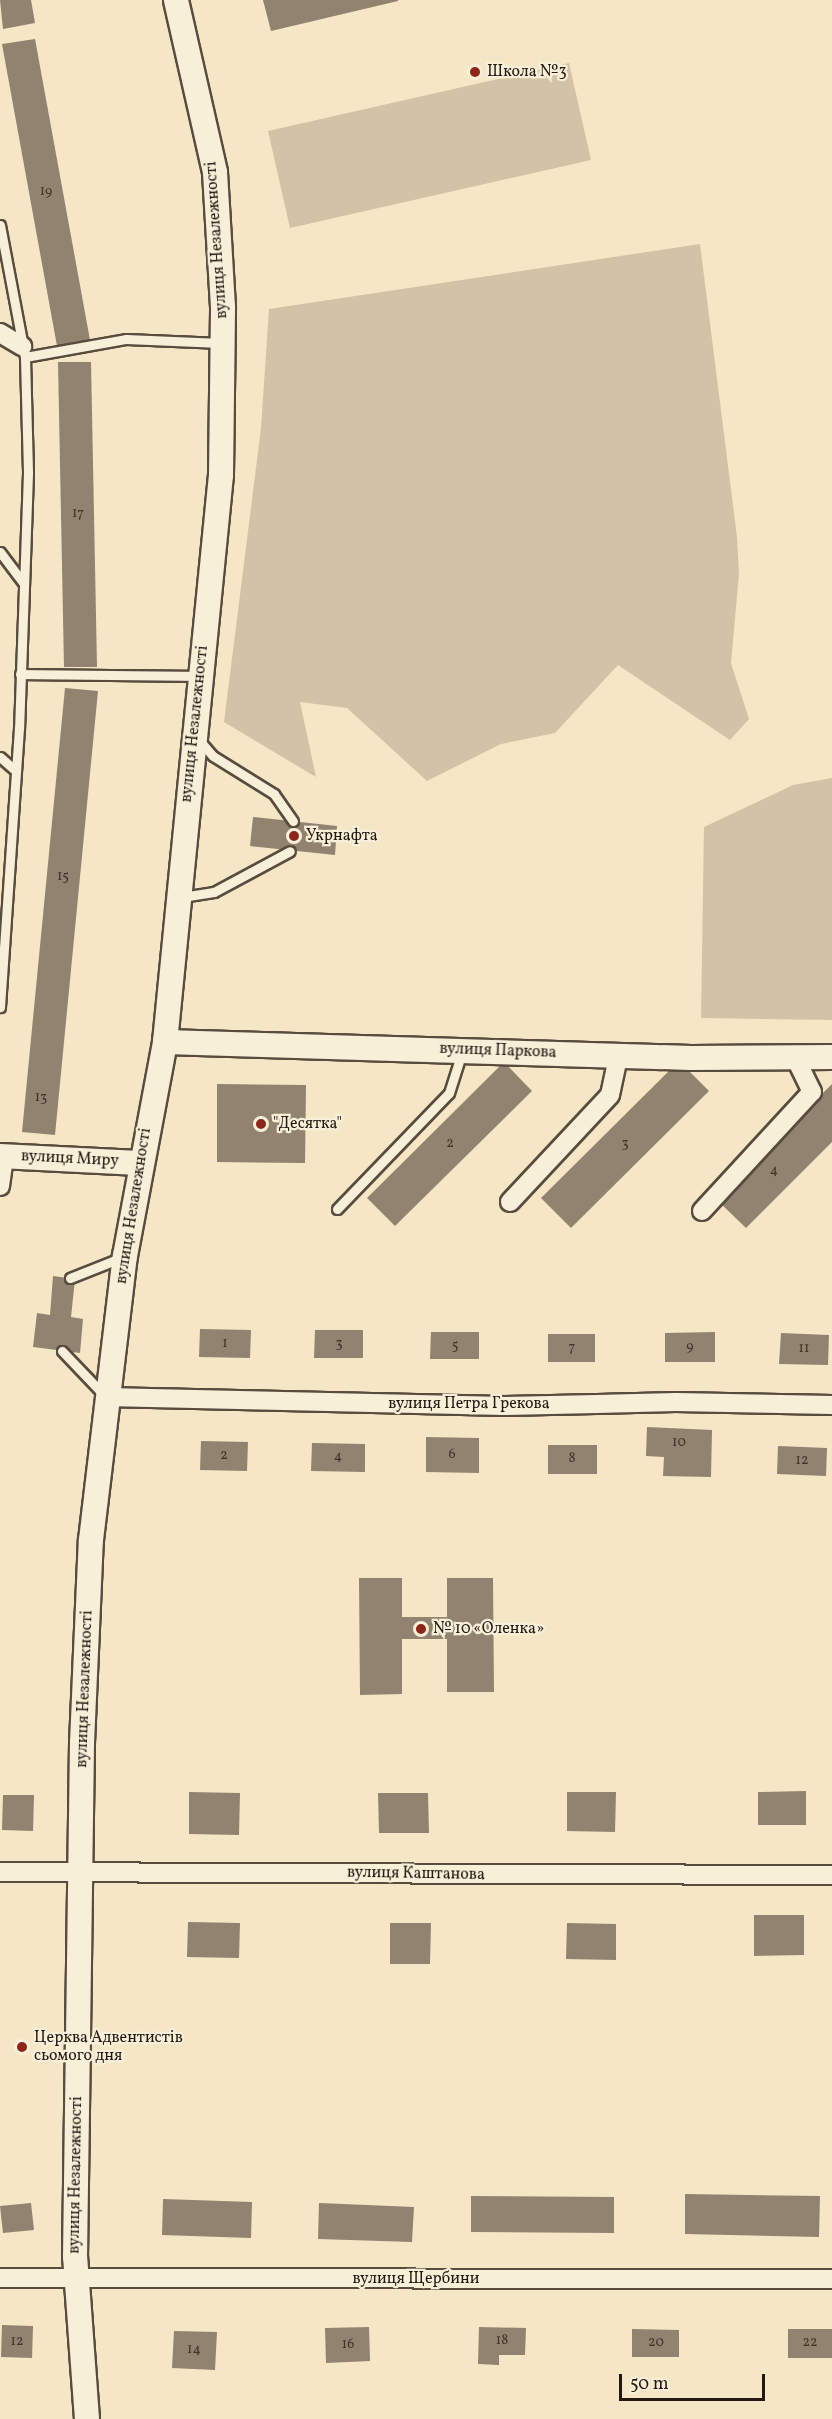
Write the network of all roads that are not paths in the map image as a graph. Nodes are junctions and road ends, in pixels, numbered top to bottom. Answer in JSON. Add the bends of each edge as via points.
{"nodes":[{"id":1,"x":176,"y":0,"type":"edge"},
{"id":2,"x":0,"y":225,"type":"edge"},
{"id":3,"x":0,"y":333,"type":"edge"},
{"id":4,"x":223,"y":343,"type":"junction"},
{"id":5,"x":23,"y":352,"type":"junction"},
{"id":6,"x":0,"y":552,"type":"edge"},
{"id":7,"x":23,"y":582,"type":"junction"},
{"id":8,"x":20,"y":674,"type":"junction"},
{"id":9,"x":200,"y":676,"type":"junction"},
{"id":10,"x":194,"y":733,"type":"junction"},
{"id":11,"x":0,"y":757,"type":"edge"},
{"id":12,"x":16,"y":771,"type":"junction"},
{"id":13,"x":293,"y":821,"type":"dead end"},
{"id":14,"x":290,"y":851,"type":"dead end"},
{"id":15,"x":176,"y":898,"type":"junction"},
{"id":16,"x":0,"y":1007,"type":"edge"},
{"id":17,"x":165,"y":1042,"type":"junction"},
{"id":18,"x":462,"y":1050,"type":"junction"},
{"id":19,"x":618,"y":1056,"type":"junction"},
{"id":20,"x":832,"y":1057,"type":"edge"},
{"id":21,"x":795,"y":1058,"type":"junction"},
{"id":22,"x":2,"y":1156,"type":"edge"},
{"id":23,"x":139,"y":1163,"type":"junction"},
{"id":24,"x":0,"y":1186,"type":"edge"},
{"id":25,"x":510,"y":1202,"type":"dead end"},
{"id":26,"x":337,"y":1209,"type":"dead end"},
{"id":27,"x":702,"y":1211,"type":"dead end"},
{"id":28,"x":125,"y":1256,"type":"junction"},
{"id":29,"x":70,"y":1278,"type":"dead end"},
{"id":30,"x":62,"y":1351,"type":"dead end"},
{"id":31,"x":106,"y":1397,"type":"junction"},
{"id":32,"x":832,"y":1406,"type":"edge"},
{"id":33,"x":80,"y":1870,"type":"junction"},
{"id":34,"x":0,"y":1872,"type":"edge"},
{"id":35,"x":832,"y":1875,"type":"edge"},
{"id":36,"x":0,"y":2278,"type":"edge"},
{"id":37,"x":76,"y":2279,"type":"junction"},
{"id":38,"x":832,"y":2279,"type":"edge"},
{"id":39,"x":87,"y":2419,"type":"edge"}],
"edges":[{"from":1,"to":4,"type":"main road","name":"вулиця Незалежності","via":[[215,172]]},
{"from":2,"to":5,"type":"lane"},
{"from":3,"to":5,"type":"street"},
{"from":4,"to":5,"type":"lane","via":[[126,339]]},
{"from":4,"to":9,"type":"main road","name":"вулиця Незалежності","via":[[221,475]]},
{"from":5,"to":7,"type":"lane","via":[[28,473]]},
{"from":6,"to":7,"type":"lane"},
{"from":7,"to":8,"type":"lane"},
{"from":8,"to":9,"type":"lane"},
{"from":8,"to":12,"type":"lane"},
{"from":9,"to":10,"type":"main road","name":"вулиця Незалежності"},
{"from":10,"to":13,"type":"lane","via":[[213,756],[274,794]]},
{"from":10,"to":15,"type":"main road","name":"вулиця Незалежності"},
{"from":11,"to":12,"type":"lane"},
{"from":12,"to":16,"type":"lane"},
{"from":14,"to":15,"type":"lane","via":[[214,892]]},
{"from":15,"to":17,"type":"main road","name":"вулиця Незалежності"},
{"from":17,"to":18,"type":"main road","name":"вулиця Паркова"},
{"from":17,"to":23,"type":"main road","name":"вулиця Незалежності"},
{"from":18,"to":19,"type":"main road","name":"вулиця Паркова"},
{"from":18,"to":26,"type":"lane","via":[[449,1093]]},
{"from":19,"to":21,"type":"main road","name":"вулиця Паркова"},
{"from":19,"to":25,"type":"street","via":[[610,1095]]},
{"from":20,"to":21,"type":"main road","name":"вулиця Паркова"},
{"from":21,"to":27,"type":"street","via":[[812,1092]]},
{"from":22,"to":23,"type":"main road","name":"вулиця Миру"},
{"from":22,"to":24,"type":"street"},
{"from":23,"to":28,"type":"main road","name":"вулиця Незалежності"},
{"from":28,"to":29,"type":"lane"},
{"from":28,"to":31,"type":"main road","name":"вулиця Незалежності"},
{"from":30,"to":31,"type":"lane"},
{"from":31,"to":32,"type":"street","name":"вулиця Петра Грекова","via":[[505,1406],[676,1402]]},
{"from":31,"to":33,"type":"main road","name":"вулиця Незалежності","via":[[91,1540]]},
{"from":33,"to":34,"type":"street","name":"вулиця Каштанова"},
{"from":33,"to":35,"type":"street","name":"вулиця Каштанова"},
{"from":33,"to":37,"type":"main road","name":"вулиця Незалежності"},
{"from":36,"to":37,"type":"street","name":"вулиця Щербини"},
{"from":37,"to":38,"type":"street","name":"вулиця Щербини"},
{"from":37,"to":39,"type":"main road","name":"вулиця Незалежності"}]}
